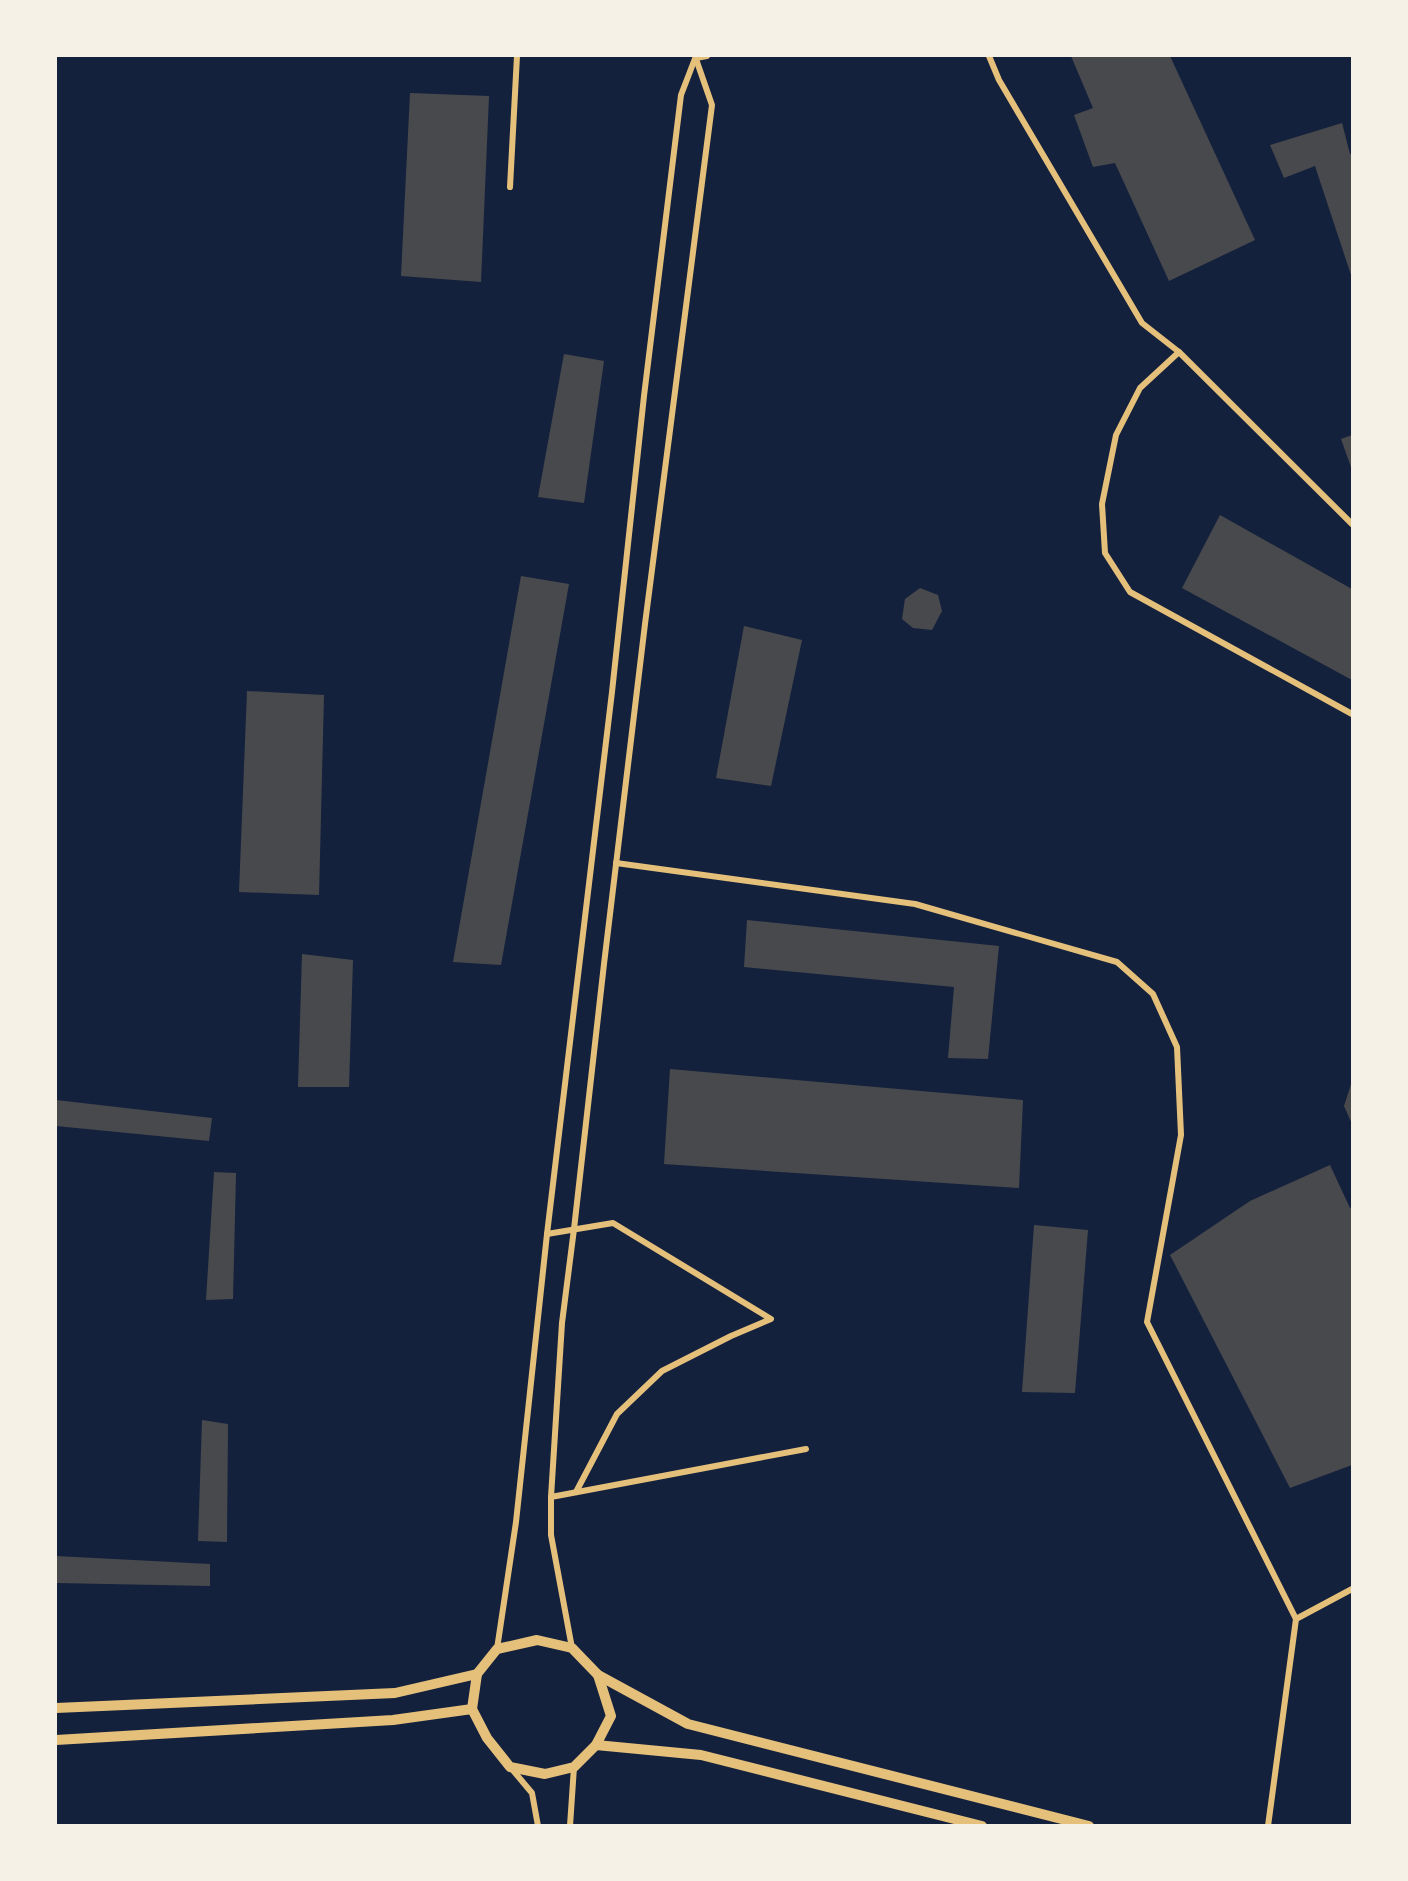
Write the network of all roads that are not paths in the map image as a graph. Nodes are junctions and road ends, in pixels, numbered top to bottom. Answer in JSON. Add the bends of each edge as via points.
{"nodes":[{"id":1,"x":517,"y":56,"type":"edge"},
{"id":2,"x":697,"y":56,"type":"edge"},
{"id":3,"x":707,"y":56,"type":"edge"},
{"id":4,"x":989,"y":56,"type":"edge"},
{"id":5,"x":510,"y":187,"type":"dead end"},
{"id":6,"x":1179,"y":352,"type":"junction"},
{"id":7,"x":1353,"y":524,"type":"edge"},
{"id":8,"x":1353,"y":714,"type":"edge"},
{"id":9,"x":616,"y":863,"type":"junction"},
{"id":10,"x":574,"y":1229,"type":"junction"},
{"id":11,"x":547,"y":1234,"type":"junction"},
{"id":12,"x":806,"y":1449,"type":"dead end"},
{"id":13,"x":576,"y":1492,"type":"junction"},
{"id":14,"x":551,"y":1497,"type":"junction"},
{"id":15,"x":1353,"y":1589,"type":"edge"},
{"id":16,"x":1296,"y":1619,"type":"junction"},
{"id":17,"x":572,"y":1648,"type":"junction"},
{"id":18,"x":497,"y":1649,"type":"junction"},
{"id":19,"x":477,"y":1674,"type":"junction"},
{"id":20,"x":598,"y":1675,"type":"junction"},
{"id":21,"x":56,"y":1708,"type":"edge"},
{"id":22,"x":472,"y":1709,"type":"junction"},
{"id":23,"x":56,"y":1740,"type":"edge"},
{"id":24,"x":596,"y":1745,"type":"junction"},
{"id":25,"x":510,"y":1767,"type":"junction"},
{"id":26,"x":574,"y":1767,"type":"junction"},
{"id":27,"x":538,"y":1826,"type":"edge"},
{"id":28,"x":570,"y":1826,"type":"edge"},
{"id":29,"x":982,"y":1826,"type":"edge"},
{"id":30,"x":1089,"y":1826,"type":"edge"},
{"id":31,"x":1268,"y":1826,"type":"edge"}],
"edges":[{"from":1,"to":5,"type":"street"},
{"from":2,"to":3,"type":"street"},
{"from":2,"to":9,"type":"street","via":[[712,105]]},
{"from":2,"to":11,"type":"street","via":[[681,95]]},
{"from":4,"to":6,"type":"street","via":[[999,80],[1142,322]]},
{"from":6,"to":7,"type":"street"},
{"from":6,"to":8,"type":"street","via":[[1140,388],[1116,435],[1102,504],[1105,553],[1130,592]]},
{"from":9,"to":10,"type":"street"},
{"from":9,"to":16,"type":"street","via":[[915,904],[1117,962],[1153,994],[1177,1047],[1181,1135],[1147,1322]]},
{"from":10,"to":11,"type":"street"},
{"from":10,"to":13,"type":"street","via":[[613,1222],[771,1319],[662,1371],[617,1414]]},
{"from":10,"to":14,"type":"street","via":[[562,1323]]},
{"from":11,"to":18,"type":"street","via":[[516,1522]]},
{"from":12,"to":13,"type":"street"},
{"from":13,"to":14,"type":"street"},
{"from":14,"to":17,"type":"street","via":[[551,1534]]},
{"from":15,"to":16,"type":"street"},
{"from":16,"to":31,"type":"street"},
{"from":17,"to":18,"type":"street","via":[[537,1641]]},
{"from":17,"to":20,"type":"street"},
{"from":18,"to":19,"type":"street"},
{"from":19,"to":21,"type":"street","via":[[395,1693]]},
{"from":19,"to":22,"type":"street"},
{"from":20,"to":24,"type":"street","via":[[611,1716]]},
{"from":20,"to":30,"type":"street","via":[[688,1724]]},
{"from":22,"to":23,"type":"street","via":[[393,1720]]},
{"from":22,"to":25,"type":"street","via":[[486,1738]]},
{"from":24,"to":26,"type":"street"},
{"from":24,"to":29,"type":"street","via":[[701,1755]]},
{"from":25,"to":26,"type":"street","via":[[545,1774]]},
{"from":25,"to":27,"type":"street","via":[[532,1792]]},
{"from":26,"to":28,"type":"street"}]}
